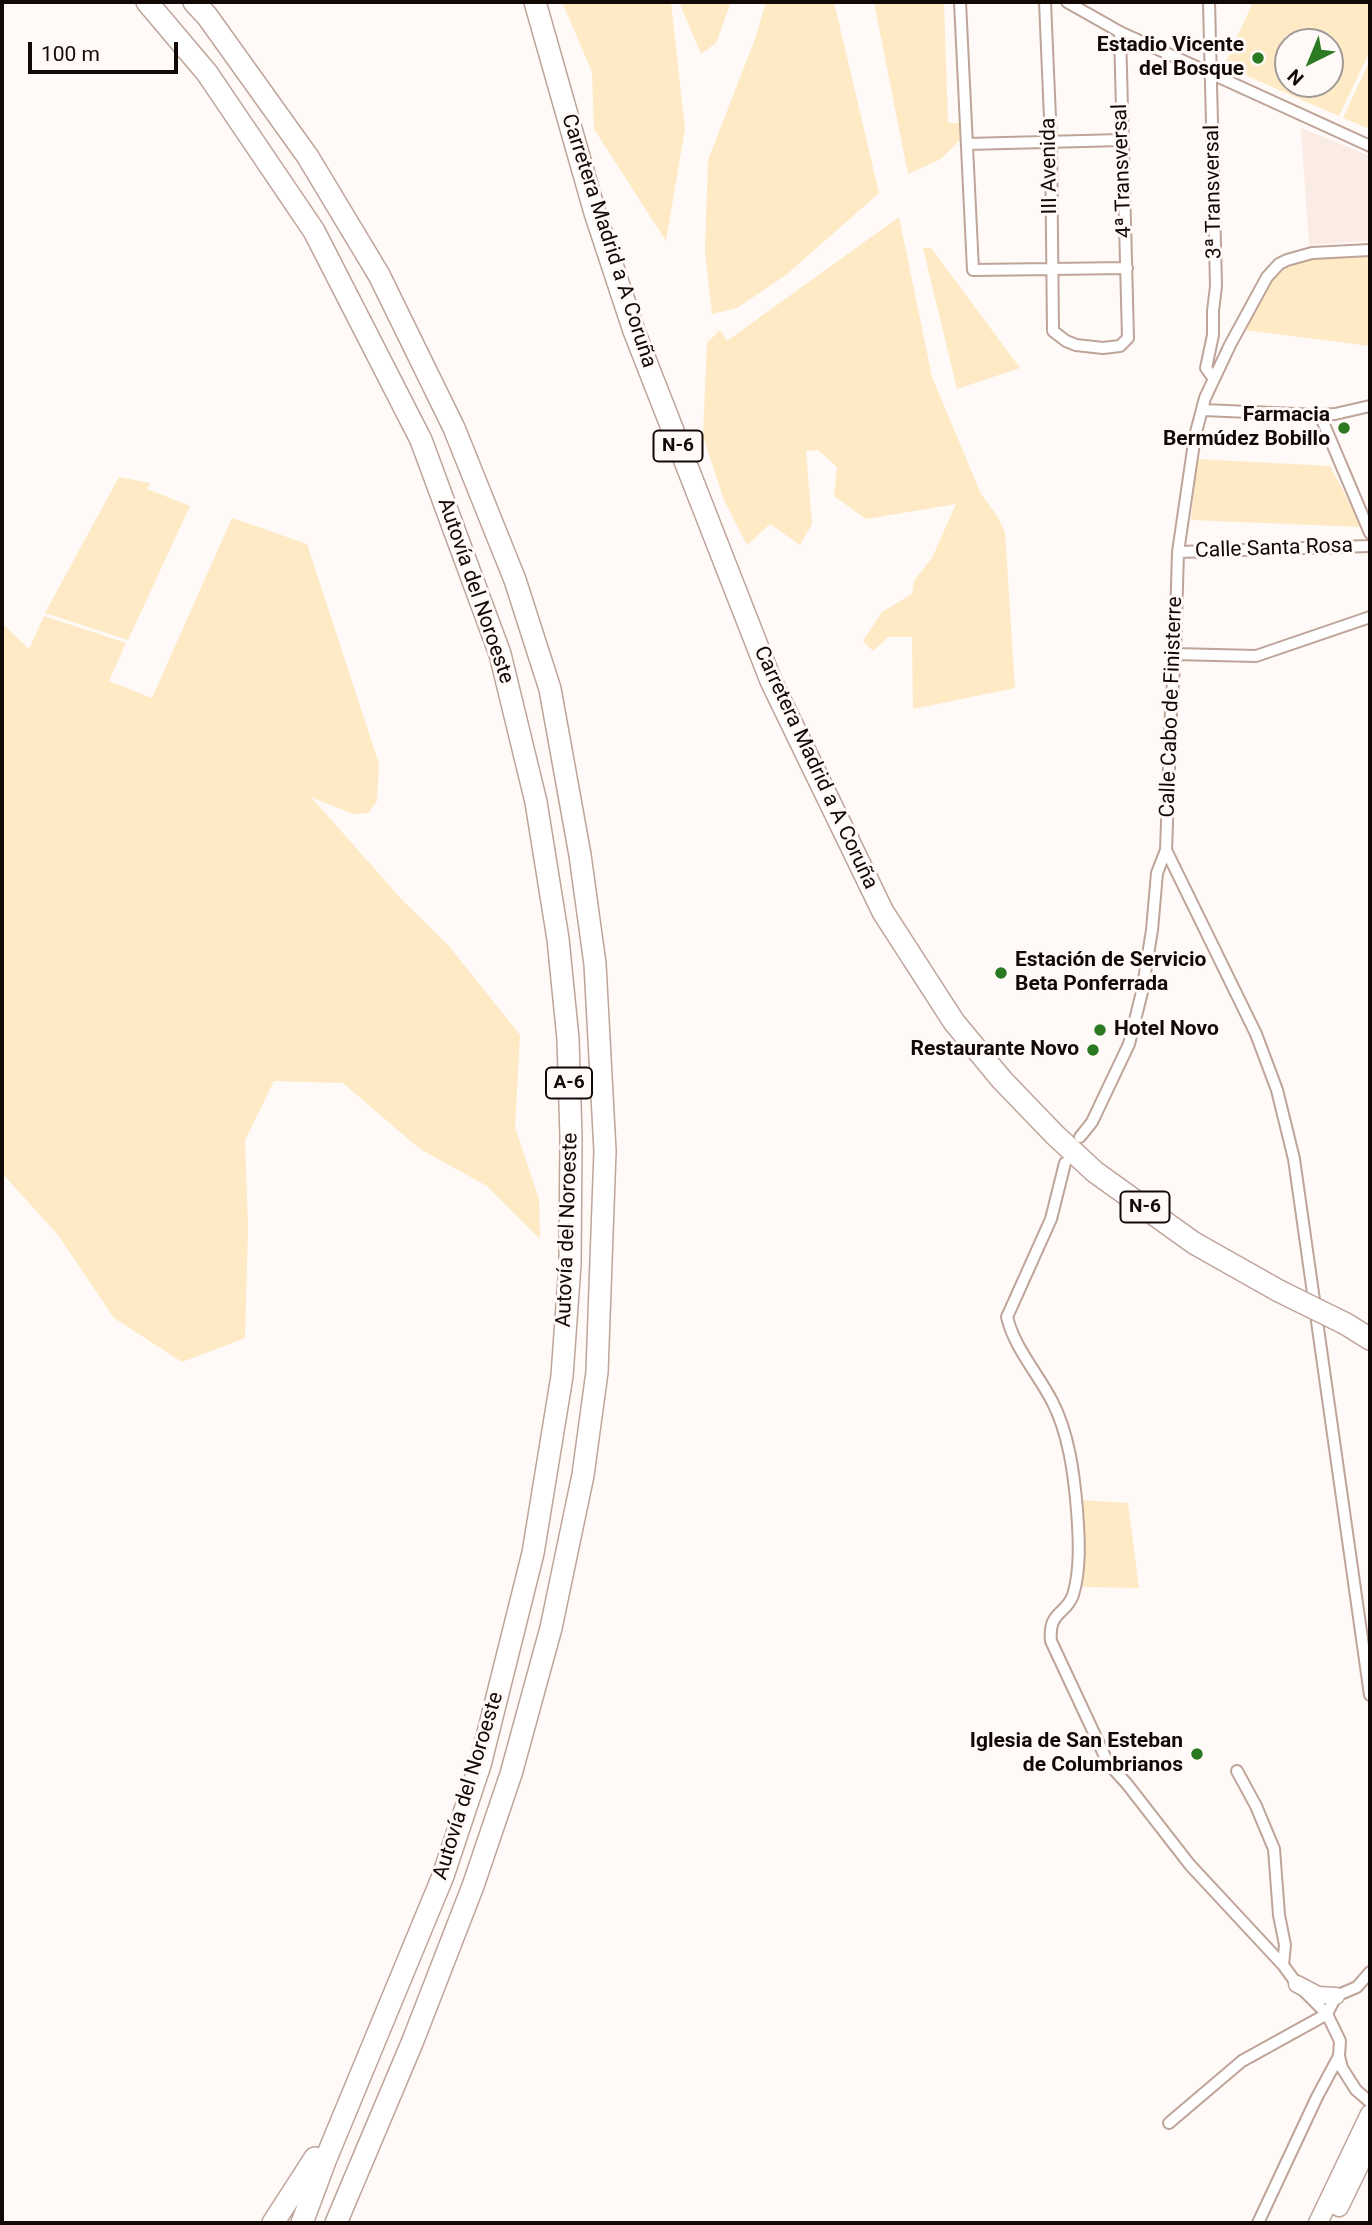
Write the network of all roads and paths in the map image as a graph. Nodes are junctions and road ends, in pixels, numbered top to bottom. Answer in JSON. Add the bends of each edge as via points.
{"nodes":[{"id":1,"x":147,"y":2,"type":"edge"},
{"id":2,"x":194,"y":2,"type":"edge"},
{"id":3,"x":535,"y":2,"type":"edge"},
{"id":4,"x":960,"y":2,"type":"edge"},
{"id":5,"x":1045,"y":2,"type":"edge"},
{"id":6,"x":1068,"y":2,"type":"edge"},
{"id":7,"x":1209,"y":2,"type":"edge"},
{"id":8,"x":1120,"y":32,"type":"junction"},
{"id":9,"x":1212,"y":74,"type":"junction"},
{"id":10,"x":1122,"y":140,"type":"junction"},
{"id":11,"x":1051,"y":141,"type":"junction"},
{"id":12,"x":967,"y":144,"type":"junction"},
{"id":13,"x":1370,"y":146,"type":"edge"},
{"id":14,"x":1370,"y":250,"type":"edge"},
{"id":15,"x":1127,"y":268,"type":"junction"},
{"id":16,"x":1052,"y":269,"type":"junction"},
{"id":17,"x":1054,"y":331,"type":"joint"},
{"id":18,"x":1214,"y":379,"type":"junction"},
{"id":19,"x":1370,"y":406,"type":"edge"},
{"id":20,"x":1203,"y":410,"type":"junction"},
{"id":21,"x":1320,"y":415,"type":"junction"},
{"id":22,"x":1370,"y":533,"type":"edge"},
{"id":23,"x":1370,"y":546,"type":"edge"},
{"id":24,"x":1178,"y":552,"type":"junction"},
{"id":25,"x":1370,"y":617,"type":"edge"},
{"id":26,"x":1175,"y":654,"type":"junction"},
{"id":27,"x":1166,"y":850,"type":"junction"},
{"id":28,"x":1080,"y":1138,"type":"dead end"},
{"id":29,"x":1065,"y":1164,"type":"dead end"},
{"id":30,"x":1370,"y":1336,"type":"edge"},
{"id":31,"x":1370,"y":1695,"type":"edge"},
{"id":32,"x":1237,"y":1771,"type":"dead end"},
{"id":33,"x":470,"y":1791,"type":"junction"},
{"id":34,"x":1283,"y":1965,"type":"junction"},
{"id":35,"x":1370,"y":1972,"type":"edge"},
{"id":36,"x":1297,"y":1984,"type":"junction"},
{"id":37,"x":1336,"y":1996,"type":"junction"},
{"id":38,"x":1327,"y":2014,"type":"junction"},
{"id":39,"x":412,"y":2043,"type":"junction"},
{"id":40,"x":1339,"y":2056,"type":"junction"},
{"id":41,"x":1370,"y":2102,"type":"edge"},
{"id":42,"x":1370,"y":2114,"type":"edge"},
{"id":43,"x":1168,"y":2123,"type":"dead end"},
{"id":44,"x":1370,"y":2143,"type":"edge"},
{"id":45,"x":273,"y":2223,"type":"edge"},
{"id":46,"x":302,"y":2223,"type":"edge"},
{"id":47,"x":336,"y":2223,"type":"edge"},
{"id":48,"x":343,"y":2223,"type":"edge"},
{"id":49,"x":1258,"y":2223,"type":"edge"},
{"id":50,"x":1318,"y":2223,"type":"edge"},
{"id":51,"x":1332,"y":2223,"type":"edge"}],
"edges":[{"from":1,"to":33,"type":"highway","name":"Autovía del Noroeste","number":"A-6","via":[[206,73],[314,231],[421,440],[500,654],[536,802],[568,1039],[570,1265],[562,1376],[533,1553]]},
{"from":2,"to":39,"type":"highway","name":"Autovía del Noroeste","number":"A-6","via":[[315,168],[379,275],[454,428],[515,580],[550,690],[595,964],[605,1151],[597,1372],[583,1475],[551,1628],[511,1774]]},
{"from":3,"to":30,"type":"highway","name":"Carretera Madrid a A Coruña","number":"N-6","bridge":true,"via":[[595,214],[634,331],[771,681],[883,912],[954,1022],[1002,1080],[1096,1172],[1194,1243]]},
{"from":4,"to":12,"type":"street"},
{"from":5,"to":11,"type":"street","name":"III Avenida"},
{"from":6,"to":8,"type":"street"},
{"from":7,"to":9,"type":"street","name":"3ª Transversal"},
{"from":8,"to":9,"type":"street"},
{"from":8,"to":10,"type":"street","name":"4ª Transversal"},
{"from":9,"to":13,"type":"street"},
{"from":9,"to":18,"type":"street","name":"3ª Transversal","via":[[1216,286],[1206,368]]},
{"from":10,"to":11,"type":"street"},
{"from":10,"to":15,"type":"street","name":"4ª Transversal"},
{"from":11,"to":12,"type":"street"},
{"from":11,"to":16,"type":"street","name":"III Avenida"},
{"from":12,"to":16,"type":"street","name":"4ª Transversal","via":[[973,270]]},
{"from":14,"to":18,"type":"street","name":"Calle Cabo de Finisterre","via":[[1299,256],[1279,264],[1268,276]]},
{"from":15,"to":16,"type":"street","name":"4ª Transversal"},
{"from":15,"to":17,"type":"street","name":"4ª Transversal","via":[[1128,338],[1121,346],[1076,345]]},
{"from":16,"to":17,"type":"street","name":"III Avenida"},
{"from":18,"to":20,"type":"street","name":"Calle Cabo de Finisterre"},
{"from":19,"to":21,"type":"street"},
{"from":20,"to":21,"type":"street"},
{"from":20,"to":24,"type":"street","name":"Calle Cabo de Finisterre"},
{"from":21,"to":22,"type":"street"},
{"from":23,"to":24,"type":"street","name":"Calle Santa Rosa"},
{"from":24,"to":26,"type":"street","name":"Calle Cabo de Finisterre"},
{"from":25,"to":26,"type":"street","via":[[1256,656]]},
{"from":26,"to":27,"type":"street","name":"Calle Cabo de Finisterre"},
{"from":27,"to":28,"type":"street","name":"Calle Cabo de Finisterre","via":[[1157,873],[1142,992],[1129,1044]]},
{"from":27,"to":31,"type":"street","via":[[1256,1034],[1277,1090],[1294,1159]]},
{"from":29,"to":34,"type":"street","via":[[1051,1219],[1007,1317],[1054,1404],[1071,1460],[1077,1555],[1072,1599],[1052,1621],[1051,1641],[1108,1763],[1190,1865]]},
{"from":32,"to":34,"type":"street","via":[[1274,1849],[1285,1945]]},
{"from":33,"to":45,"type":"highway","via":[[405,1955],[328,2129],[311,2166]]},
{"from":33,"to":46,"type":"highway","name":"Autovía del Noroeste","number":"A-6","via":[[443,1876]]},
{"from":34,"to":36,"type":"street"},
{"from":35,"to":37,"type":"street","via":[[1357,1987]]},
{"from":36,"to":37,"type":"street","via":[[1318,1995]]},
{"from":36,"to":38,"type":"street"},
{"from":37,"to":38,"type":"street"},
{"from":38,"to":40,"type":"street","via":[[1340,2041]]},
{"from":38,"to":43,"type":"street","via":[[1242,2061]]},
{"from":39,"to":47,"type":"highway","name":"Autovía del Noroeste","number":"A-6"},
{"from":39,"to":48,"type":"highway"},
{"from":40,"to":41,"type":"street","via":[[1351,2084]]},
{"from":40,"to":49,"type":"street"},
{"from":42,"to":50,"type":"main road"},
{"from":44,"to":51,"type":"main road"}]}
